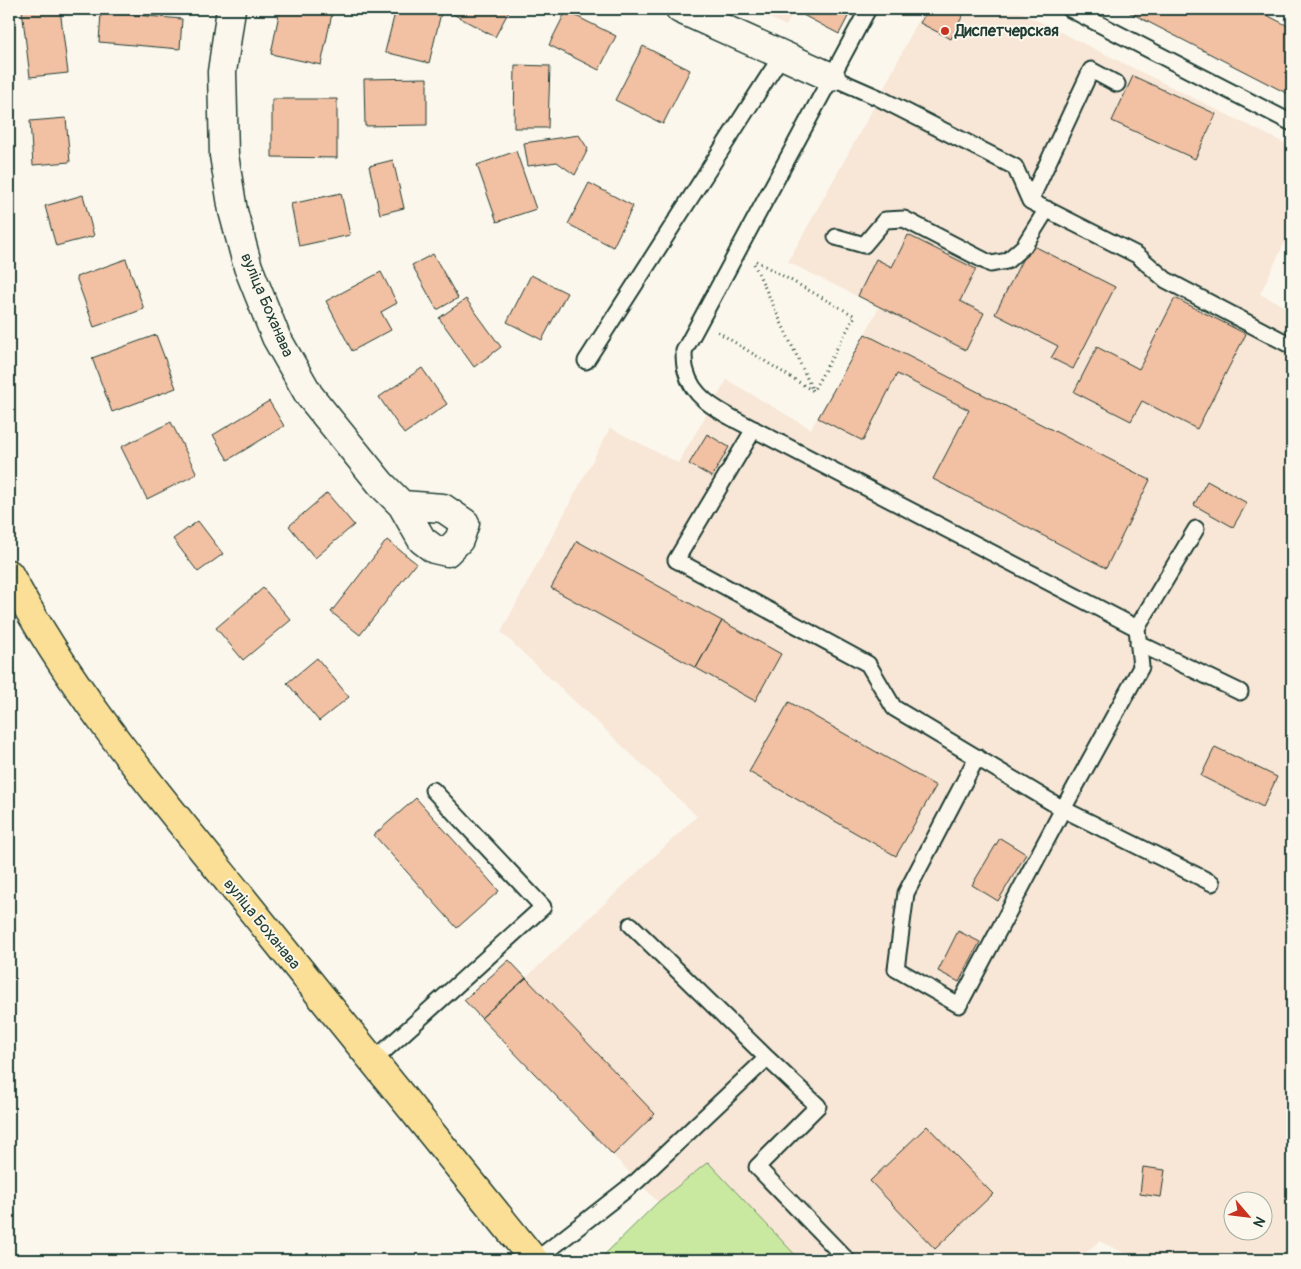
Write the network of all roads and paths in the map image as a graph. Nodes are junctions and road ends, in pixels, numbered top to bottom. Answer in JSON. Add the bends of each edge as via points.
{"nodes":[{"id":1,"x":231,"y":9,"type":"edge"},
{"id":2,"x":680,"y":9,"type":"edge"},
{"id":3,"x":868,"y":9,"type":"edge"},
{"id":4,"x":1070,"y":9,"type":"edge"},
{"id":5,"x":782,"y":55,"type":"junction"},
{"id":6,"x":831,"y":77,"type":"junction"},
{"id":7,"x":1117,"y":84,"type":"dead end"},
{"id":8,"x":1292,"y":123,"type":"edge"},
{"id":9,"x":1030,"y":201,"type":"junction"},
{"id":10,"x":1047,"y":209,"type":"junction"},
{"id":11,"x":836,"y":237,"type":"dead end"},
{"id":12,"x":711,"y":328,"type":"dead end"},
{"id":13,"x":1292,"y":346,"type":"edge"},
{"id":14,"x":586,"y":361,"type":"dead end"},
{"id":15,"x":813,"y":391,"type":"junction"},
{"id":16,"x":754,"y":429,"type":"junction"},
{"id":17,"x":402,"y":505,"type":"dead end"},
{"id":18,"x":1196,"y":529,"type":"dead end"},
{"id":19,"x":9,"y":574,"type":"edge"},
{"id":20,"x":1138,"y":635,"type":"junction"},
{"id":21,"x":1240,"y":692,"type":"dead end"},
{"id":22,"x":977,"y":758,"type":"junction"},
{"id":23,"x":433,"y":790,"type":"dead end"},
{"id":24,"x":1063,"y":809,"type":"junction"},
{"id":25,"x":1212,"y":883,"type":"dead end"},
{"id":26,"x":631,"y":925,"type":"dead end"},
{"id":27,"x":766,"y":1058,"type":"junction"},
{"id":28,"x":373,"y":1061,"type":"junction"},
{"id":29,"x":535,"y":1260,"type":"edge"},
{"id":30,"x":847,"y":1260,"type":"edge"}],
"edges":[{"from":1,"to":17,"type":"street","name":"вуліца Боханава","via":[[222,72],[224,155],[233,211],[248,267],[276,337],[309,395]]},
{"from":2,"to":5,"type":"street"},
{"from":3,"to":6,"type":"lane"},
{"from":4,"to":8,"type":"lane"},
{"from":5,"to":6,"type":"street"},
{"from":5,"to":14,"type":"lane"},
{"from":6,"to":9,"type":"lane","via":[[1015,167]]},
{"from":6,"to":16,"type":"lane","via":[[684,351],[686,372],[697,392],[712,406]]},
{"from":7,"to":9,"type":"lane","via":[[1091,70]]},
{"from":9,"to":10,"type":"lane"},
{"from":10,"to":11,"type":"lane","via":[[1024,246],[1007,261],[991,264],[904,219],[885,220],[864,245]]},
{"from":10,"to":13,"type":"lane","via":[[1137,255],[1166,280]]},
{"from":12,"to":15,"type":"path"},
{"from":15,"to":15,"type":"path","via":[[759,276],[751,258],[855,316]]},
{"from":16,"to":20,"type":"lane"},
{"from":16,"to":22,"type":"lane","via":[[676,560],[868,664],[894,708]]},
{"from":18,"to":20,"type":"lane"},
{"from":19,"to":28,"type":"main road","name":"вуліца Боханава","via":[[72,678],[141,774]]},
{"from":20,"to":21,"type":"lane"},
{"from":20,"to":24,"type":"lane","via":[[1141,667]]},
{"from":22,"to":24,"type":"lane"},
{"from":22,"to":24,"type":"lane","via":[[906,894],[896,969],[959,1005]]},
{"from":23,"to":28,"type":"lane","via":[[543,907]]},
{"from":24,"to":25,"type":"lane"},
{"from":26,"to":27,"type":"lane"},
{"from":27,"to":29,"type":"lane","via":[[637,1181]]},
{"from":27,"to":30,"type":"lane","via":[[818,1106],[757,1167]]},
{"from":28,"to":29,"type":"main road","name":"вуліца Боханава"}]}
